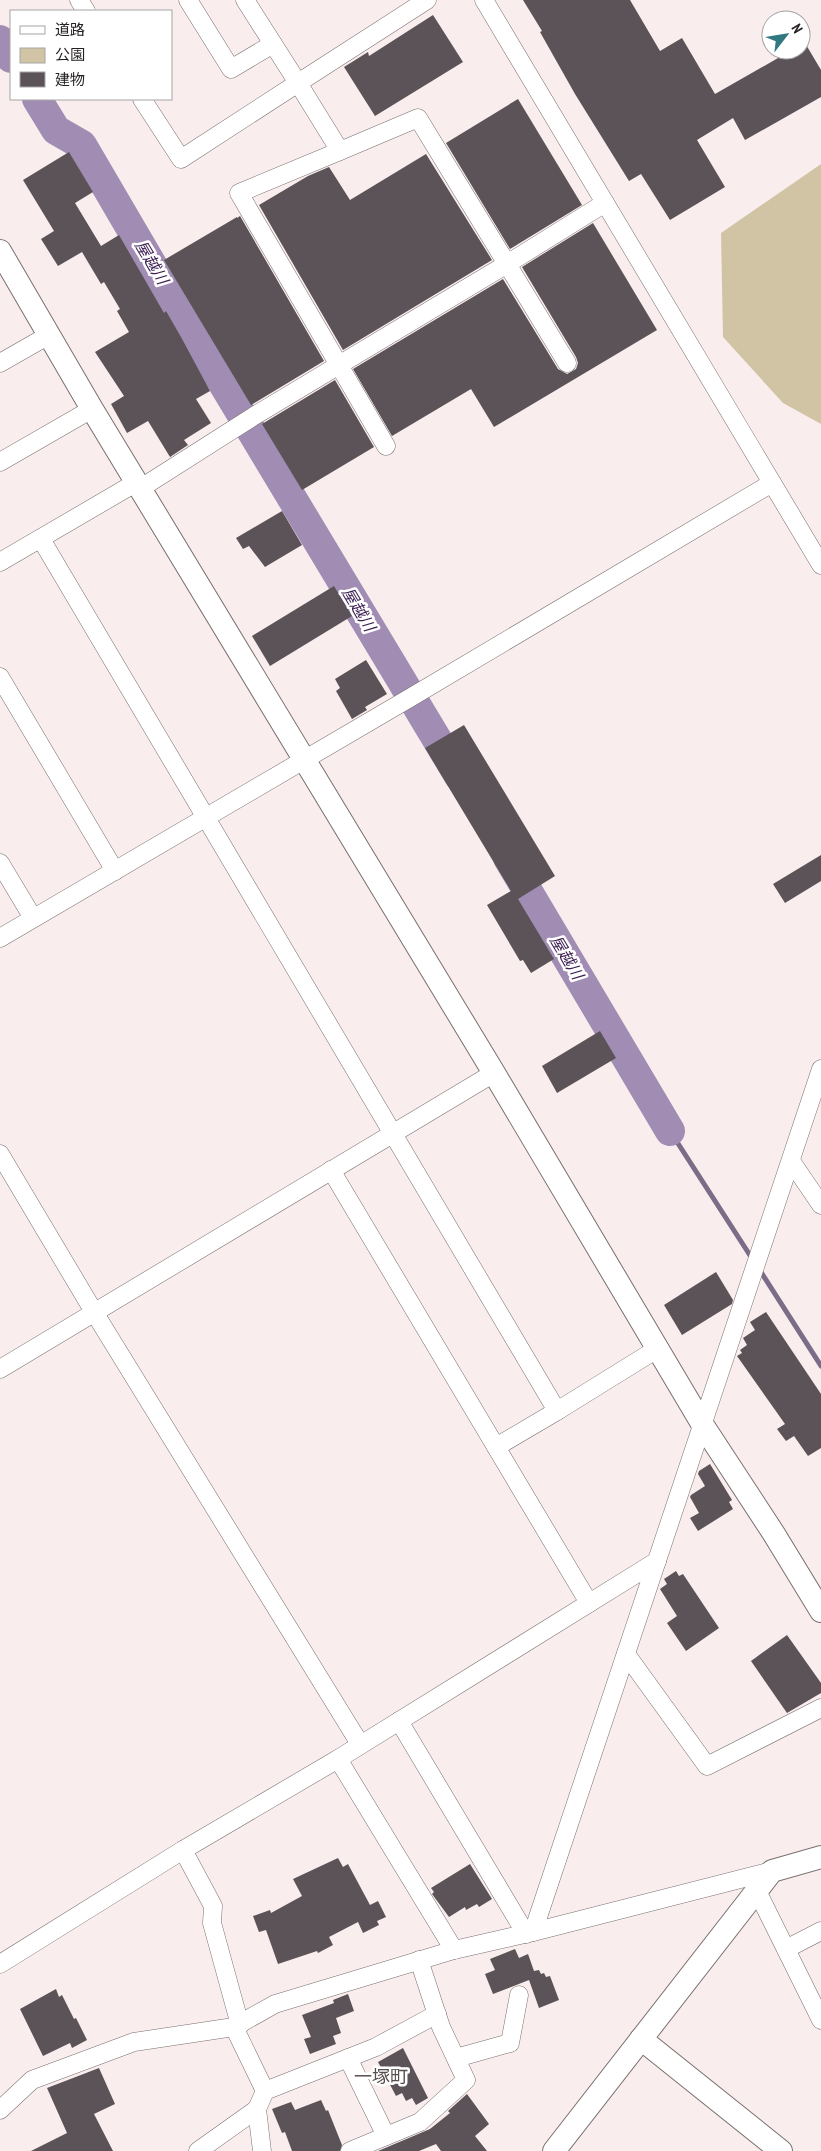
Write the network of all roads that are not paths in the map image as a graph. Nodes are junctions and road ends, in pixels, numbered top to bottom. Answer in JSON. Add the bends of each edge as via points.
{"nodes":[{"id":1,"x":188,"y":0,"type":"edge"},
{"id":2,"x":245,"y":0,"type":"edge"},
{"id":3,"x":427,"y":0,"type":"edge"},
{"id":4,"x":484,"y":0,"type":"edge"},
{"id":5,"x":273,"y":44,"type":"junction"},
{"id":6,"x":298,"y":83,"type":"junction"},
{"id":7,"x":143,"y":100,"type":"edge"},
{"id":8,"x":340,"y":151,"type":"junction"},
{"id":9,"x":605,"y":203,"type":"junction"},
{"id":10,"x":0,"y":251,"type":"edge"},
{"id":11,"x":506,"y":264,"type":"junction"},
{"id":12,"x":49,"y":336,"type":"junction"},
{"id":13,"x":0,"y":363,"type":"edge"},
{"id":14,"x":567,"y":363,"type":"dead end"},
{"id":15,"x":338,"y":365,"type":"junction"},
{"id":16,"x":92,"y":409,"type":"junction"},
{"id":17,"x":386,"y":446,"type":"dead end"},
{"id":18,"x":0,"y":462,"type":"edge"},
{"id":19,"x":772,"y":483,"type":"junction"},
{"id":20,"x":139,"y":485,"type":"junction"},
{"id":21,"x":41,"y":539,"type":"junction"},
{"id":22,"x":0,"y":562,"type":"edge"},
{"id":23,"x":821,"y":565,"type":"edge"},
{"id":24,"x":0,"y":677,"type":"edge"},
{"id":25,"x":305,"y":760,"type":"junction"},
{"id":26,"x":204,"y":818,"type":"junction"},
{"id":27,"x":0,"y":863,"type":"edge"},
{"id":28,"x":115,"y":871,"type":"junction"},
{"id":29,"x":33,"y":918,"type":"junction"},
{"id":30,"x":0,"y":938,"type":"edge"},
{"id":31,"x":821,"y":1069,"type":"edge"},
{"id":32,"x":494,"y":1073,"type":"junction"},
{"id":33,"x":394,"y":1132,"type":"junction"},
{"id":34,"x":0,"y":1154,"type":"edge"},
{"id":35,"x":791,"y":1161,"type":"junction"},
{"id":36,"x":331,"y":1170,"type":"junction"},
{"id":37,"x":821,"y":1205,"type":"edge"},
{"id":38,"x":94,"y":1312,"type":"junction"},
{"id":39,"x":657,"y":1349,"type":"junction"},
{"id":40,"x":0,"y":1369,"type":"edge"},
{"id":41,"x":558,"y":1411,"type":"junction"},
{"id":42,"x":704,"y":1427,"type":"junction"},
{"id":43,"x":496,"y":1447,"type":"junction"},
{"id":44,"x":657,"y":1561,"type":"junction"},
{"id":45,"x":589,"y":1603,"type":"junction"},
{"id":46,"x":821,"y":1611,"type":"edge"},
{"id":47,"x":626,"y":1654,"type":"junction"},
{"id":48,"x":821,"y":1708,"type":"edge"},
{"id":49,"x":399,"y":1721,"type":"junction"},
{"id":50,"x":360,"y":1744,"type":"junction"},
{"id":51,"x":338,"y":1759,"type":"junction"},
{"id":52,"x":183,"y":1850,"type":"junction"},
{"id":53,"x":821,"y":1857,"type":"edge"},
{"id":54,"x":772,"y":1871,"type":"junction"},
{"id":55,"x":757,"y":1891,"type":"junction"},
{"id":56,"x":821,"y":1931,"type":"edge"},
{"id":57,"x":530,"y":1933,"type":"junction"},
{"id":58,"x":786,"y":1949,"type":"junction"},
{"id":59,"x":454,"y":1950,"type":"junction"},
{"id":60,"x":419,"y":1960,"type":"junction"},
{"id":61,"x":0,"y":1964,"type":"edge"},
{"id":62,"x":519,"y":1995,"type":"dead end"},
{"id":63,"x":437,"y":2014,"type":"junction"},
{"id":64,"x":821,"y":2020,"type":"edge"},
{"id":65,"x":237,"y":2026,"type":"junction"},
{"id":66,"x":641,"y":2039,"type":"junction"},
{"id":67,"x":348,"y":2058,"type":"junction"},
{"id":68,"x":456,"y":2058,"type":"junction"},
{"id":69,"x":265,"y":2091,"type":"junction"},
{"id":70,"x":257,"y":2109,"type":"junction"},
{"id":71,"x":0,"y":2110,"type":"edge"},
{"id":72,"x":386,"y":2136,"type":"junction"},
{"id":73,"x":198,"y":2151,"type":"edge"},
{"id":74,"x":262,"y":2151,"type":"edge"},
{"id":75,"x":350,"y":2151,"type":"edge"},
{"id":76,"x":554,"y":2151,"type":"edge"},
{"id":77,"x":781,"y":2151,"type":"edge"}],
"edges":[{"from":1,"to":5,"type":"street","via":[[231,69]]},
{"from":2,"to":5,"type":"street"},
{"from":3,"to":6,"type":"street"},
{"from":4,"to":9,"type":"street"},
{"from":5,"to":6,"type":"street"},
{"from":6,"to":7,"type":"street","via":[[181,159]]},
{"from":6,"to":8,"type":"street"},
{"from":8,"to":11,"type":"street","via":[[418,118]]},
{"from":8,"to":15,"type":"street","via":[[239,193]]},
{"from":9,"to":11,"type":"street"},
{"from":9,"to":19,"type":"street"},
{"from":10,"to":12,"type":"street"},
{"from":11,"to":14,"type":"street"},
{"from":11,"to":15,"type":"street"},
{"from":12,"to":13,"type":"street"},
{"from":12,"to":16,"type":"street"},
{"from":15,"to":17,"type":"street"},
{"from":15,"to":20,"type":"street"},
{"from":16,"to":18,"type":"street"},
{"from":16,"to":20,"type":"street"},
{"from":19,"to":23,"type":"street"},
{"from":19,"to":25,"type":"street"},
{"from":20,"to":21,"type":"street"},
{"from":20,"to":25,"type":"street"},
{"from":21,"to":22,"type":"street"},
{"from":21,"to":26,"type":"street"},
{"from":24,"to":28,"type":"street"},
{"from":25,"to":26,"type":"street"},
{"from":25,"to":32,"type":"street"},
{"from":26,"to":28,"type":"street"},
{"from":26,"to":33,"type":"street"},
{"from":27,"to":29,"type":"street"},
{"from":28,"to":29,"type":"street"},
{"from":29,"to":30,"type":"street"},
{"from":31,"to":35,"type":"street"},
{"from":32,"to":33,"type":"street"},
{"from":32,"to":39,"type":"street"},
{"from":33,"to":36,"type":"street"},
{"from":33,"to":41,"type":"street"},
{"from":34,"to":38,"type":"street"},
{"from":35,"to":37,"type":"street"},
{"from":35,"to":42,"type":"street"},
{"from":36,"to":38,"type":"street"},
{"from":36,"to":43,"type":"street"},
{"from":38,"to":40,"type":"street"},
{"from":38,"to":50,"type":"street"},
{"from":39,"to":41,"type":"street"},
{"from":39,"to":42,"type":"street"},
{"from":41,"to":43,"type":"street"},
{"from":42,"to":44,"type":"street"},
{"from":42,"to":46,"type":"street"},
{"from":43,"to":45,"type":"street"},
{"from":44,"to":45,"type":"street"},
{"from":44,"to":47,"type":"street"},
{"from":45,"to":49,"type":"street"},
{"from":47,"to":48,"type":"street","via":[[708,1766]]},
{"from":47,"to":57,"type":"street"},
{"from":49,"to":50,"type":"street"},
{"from":49,"to":57,"type":"street"},
{"from":50,"to":51,"type":"street"},
{"from":51,"to":52,"type":"street"},
{"from":51,"to":59,"type":"street"},
{"from":52,"to":61,"type":"street"},
{"from":52,"to":65,"type":"street","via":[[213,1906],[212,1923]]},
{"from":53,"to":54,"type":"street"},
{"from":54,"to":55,"type":"street"},
{"from":54,"to":57,"type":"street"},
{"from":55,"to":58,"type":"street"},
{"from":55,"to":66,"type":"street"},
{"from":56,"to":58,"type":"street"},
{"from":57,"to":59,"type":"street"},
{"from":58,"to":64,"type":"street"},
{"from":59,"to":60,"type":"street"},
{"from":60,"to":63,"type":"street"},
{"from":60,"to":65,"type":"street","via":[[275,2004]]},
{"from":62,"to":68,"type":"street","via":[[510,2043]]},
{"from":63,"to":67,"type":"street","via":[[376,2047]]},
{"from":63,"to":68,"type":"street"},
{"from":65,"to":69,"type":"street"},
{"from":65,"to":71,"type":"street","via":[[134,2042],[32,2080]]},
{"from":66,"to":76,"type":"street"},
{"from":66,"to":77,"type":"street"},
{"from":67,"to":69,"type":"street"},
{"from":67,"to":72,"type":"street"},
{"from":68,"to":72,"type":"street","via":[[466,2080],[420,2122]]},
{"from":69,"to":70,"type":"street"},
{"from":70,"to":73,"type":"street"},
{"from":70,"to":74,"type":"street"},
{"from":72,"to":75,"type":"street"}]}
